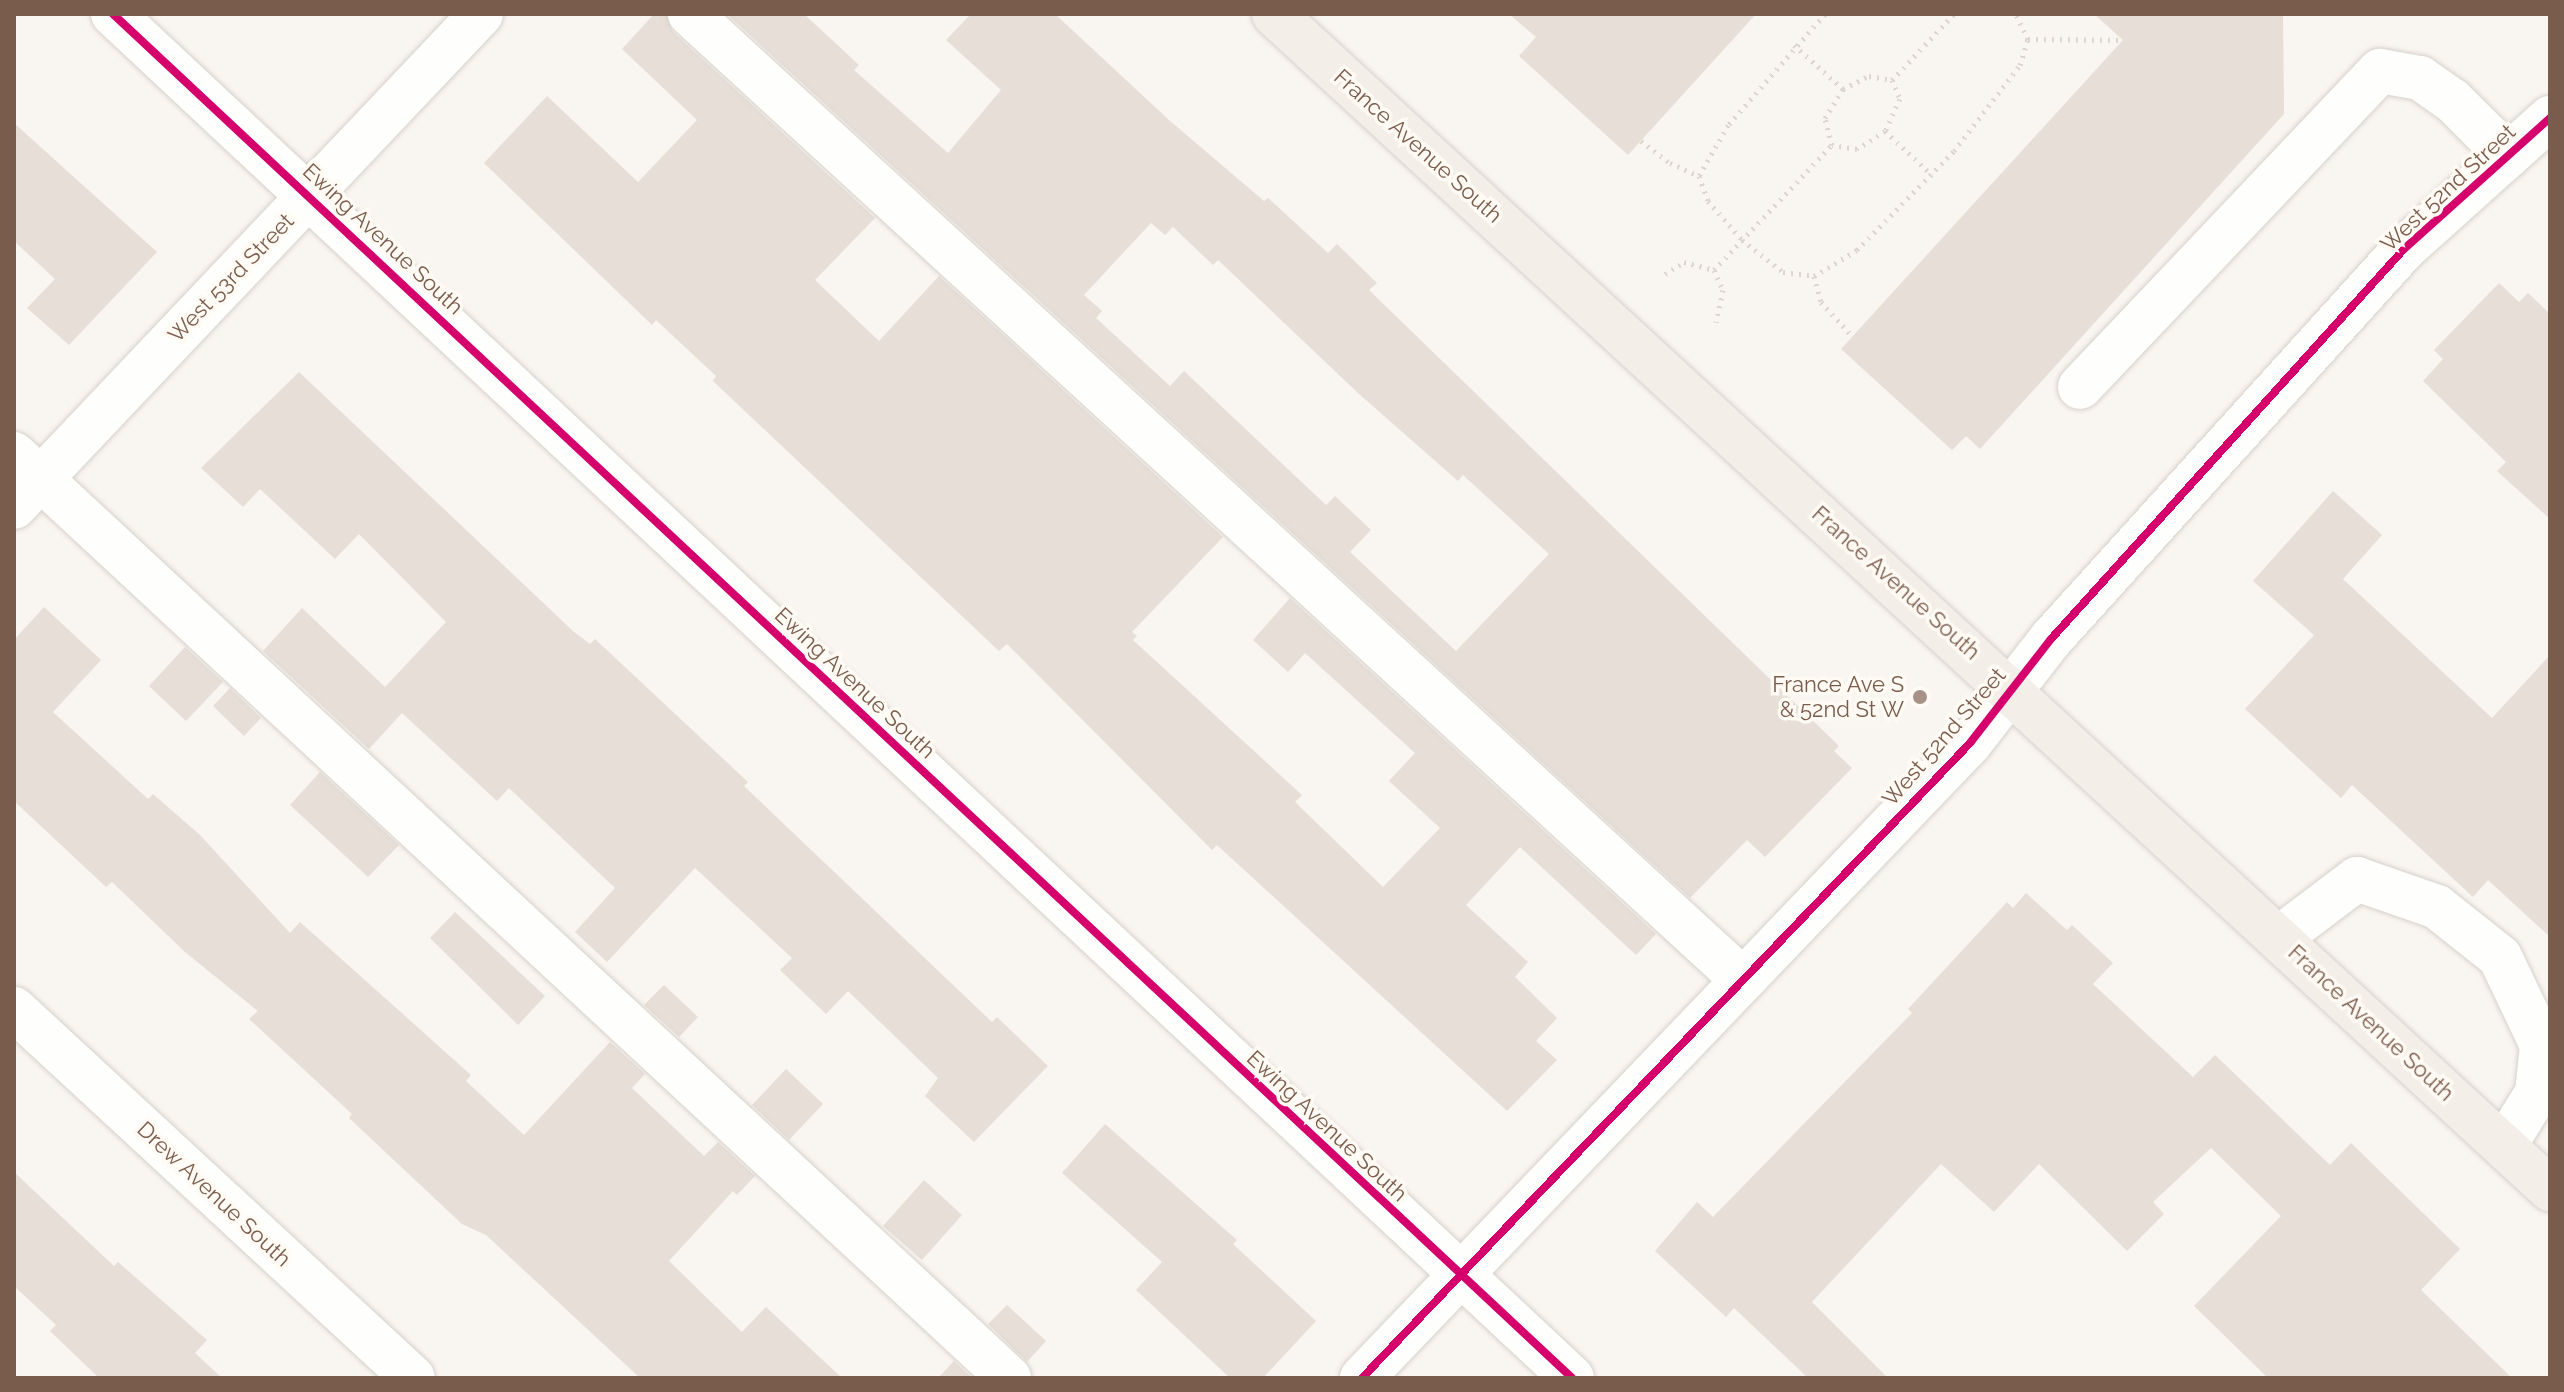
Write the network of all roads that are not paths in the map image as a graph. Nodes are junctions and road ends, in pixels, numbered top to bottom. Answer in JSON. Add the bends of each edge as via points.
{"nodes":[{"id":1,"x":113,"y":14,"type":"edge"},
{"id":2,"x":481,"y":14,"type":"edge"},
{"id":3,"x":690,"y":14,"type":"edge"},
{"id":4,"x":1274,"y":14,"type":"edge"},
{"id":5,"x":2550,"y":118,"type":"edge"},
{"id":6,"x":2508,"y":156,"type":"junction"},
{"id":7,"x":310,"y":196,"type":"junction"},
{"id":8,"x":2080,"y":387,"type":"dead end"},
{"id":9,"x":23,"y":480,"type":"edge"},
{"id":10,"x":2011,"y":689,"type":"junction"},
{"id":11,"x":2279,"y":938,"type":"junction"},
{"id":12,"x":1743,"y":980,"type":"junction"},
{"id":13,"x":14,"y":1009,"type":"edge"},
{"id":14,"x":2504,"y":1146,"type":"junction"},
{"id":15,"x":2550,"y":1189,"type":"edge"},
{"id":16,"x":1461,"y":1276,"type":"junction"},
{"id":17,"x":413,"y":1378,"type":"edge"},
{"id":18,"x":1009,"y":1378,"type":"edge"},
{"id":19,"x":1362,"y":1378,"type":"edge"},
{"id":20,"x":1572,"y":1378,"type":"edge"}],
"edges":[{"from":1,"to":7,"type":"street","name":"Ewing Avenue South"},
{"from":2,"to":7,"type":"street","name":"West 53rd Street"},
{"from":3,"to":12,"type":"street"},
{"from":4,"to":10,"type":"main road","name":"France Avenue South"},
{"from":5,"to":6,"type":"street","name":"West 52nd Street"},
{"from":6,"to":8,"type":"street","via":[[2452,100],[2420,78],[2380,71]]},
{"from":6,"to":10,"type":"street","name":"West 52nd Street","via":[[2404,249]]},
{"from":7,"to":9,"type":"street","name":"West 53rd Street"},
{"from":7,"to":16,"type":"street","name":"Ewing Avenue South"},
{"from":9,"to":18,"type":"street"},
{"from":10,"to":11,"type":"main road","name":"France Avenue South"},
{"from":10,"to":12,"type":"street","name":"West 52nd Street","via":[[1970,743]]},
{"from":11,"to":14,"type":"main road","name":"France Avenue South"},
{"from":11,"to":14,"type":"street","via":[[2357,879],[2437,907],[2500,957],[2542,1045],[2537,1093]]},
{"from":12,"to":16,"type":"street","name":"West 52nd Street"},
{"from":13,"to":17,"type":"street","name":"Drew Avenue South"},
{"from":14,"to":15,"type":"main road","name":"France Avenue South"},
{"from":16,"to":19,"type":"street","name":"West 52nd Street"},
{"from":16,"to":20,"type":"street","name":"Ewing Avenue South"}]}
